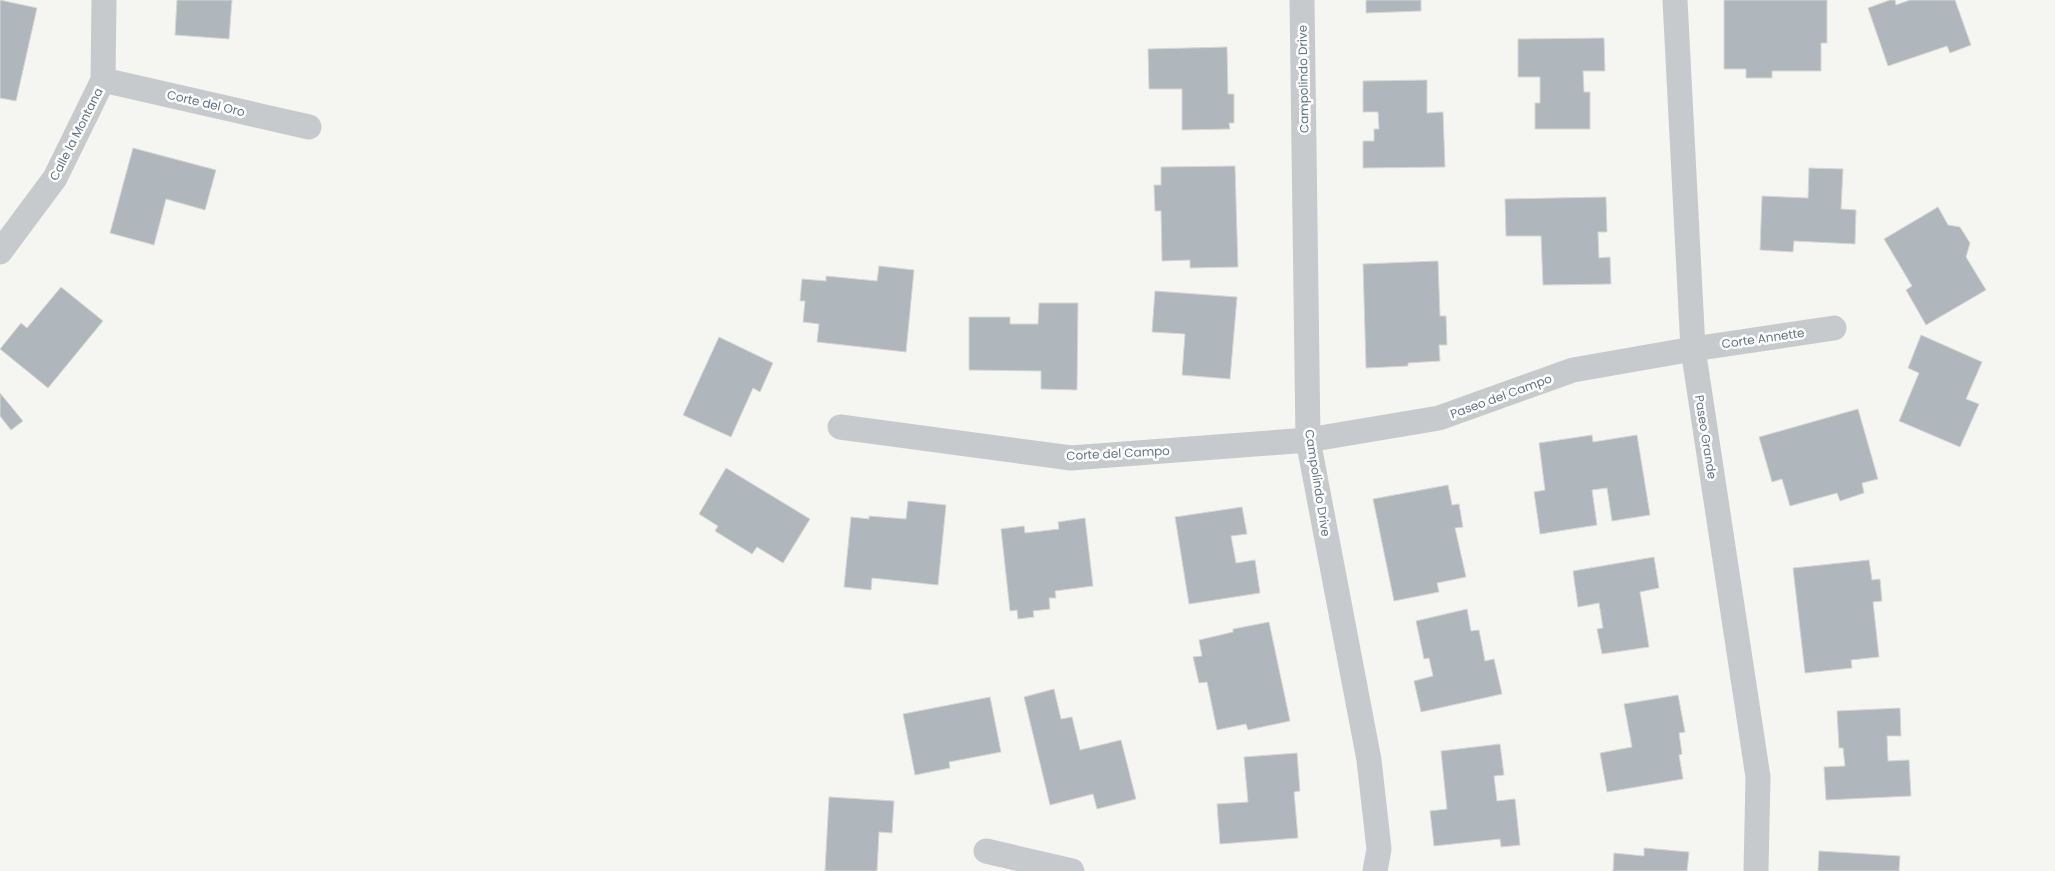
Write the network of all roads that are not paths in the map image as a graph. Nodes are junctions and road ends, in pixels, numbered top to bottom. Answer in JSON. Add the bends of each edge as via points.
{"nodes":[{"id":1,"x":104,"y":0,"type":"edge"},
{"id":2,"x":1302,"y":0,"type":"edge"},
{"id":3,"x":1675,"y":0,"type":"edge"},
{"id":4,"x":103,"y":80,"type":"junction"},
{"id":5,"x":309,"y":127,"type":"dead end"},
{"id":6,"x":0,"y":252,"type":"edge"},
{"id":7,"x":1834,"y":328,"type":"dead end"},
{"id":8,"x":1693,"y":349,"type":"junction"},
{"id":9,"x":840,"y":427,"type":"dead end"},
{"id":10,"x":1308,"y":440,"type":"junction"},
{"id":11,"x":986,"y":851,"type":"dead end"},
{"id":12,"x":1072,"y":871,"type":"edge"},
{"id":13,"x":1375,"y":871,"type":"edge"},
{"id":14,"x":1756,"y":871,"type":"edge"}],
"edges":[{"from":1,"to":4,"type":"street","name":"Calle la Montana"},
{"from":2,"to":10,"type":"street","name":"Campolindo Drive"},
{"from":3,"to":8,"type":"street","name":"Paseo Grande"},
{"from":4,"to":5,"type":"street","name":"Corte del Oro"},
{"from":4,"to":6,"type":"street","name":"Calle la Montana","via":[[54,178]]},
{"from":7,"to":8,"type":"street","name":"Corte Annette"},
{"from":8,"to":10,"type":"street","name":"Paseo del Campo","via":[[1573,370],[1439,418]]},
{"from":8,"to":14,"type":"street","name":"Paseo Grande","via":[[1758,777]]},
{"from":9,"to":10,"type":"street","name":"Corte del Campo","via":[[1071,458]]},
{"from":10,"to":13,"type":"street","name":"Campolindo Drive","via":[[1369,760],[1378,849]]},
{"from":11,"to":12,"type":"street"}]}
